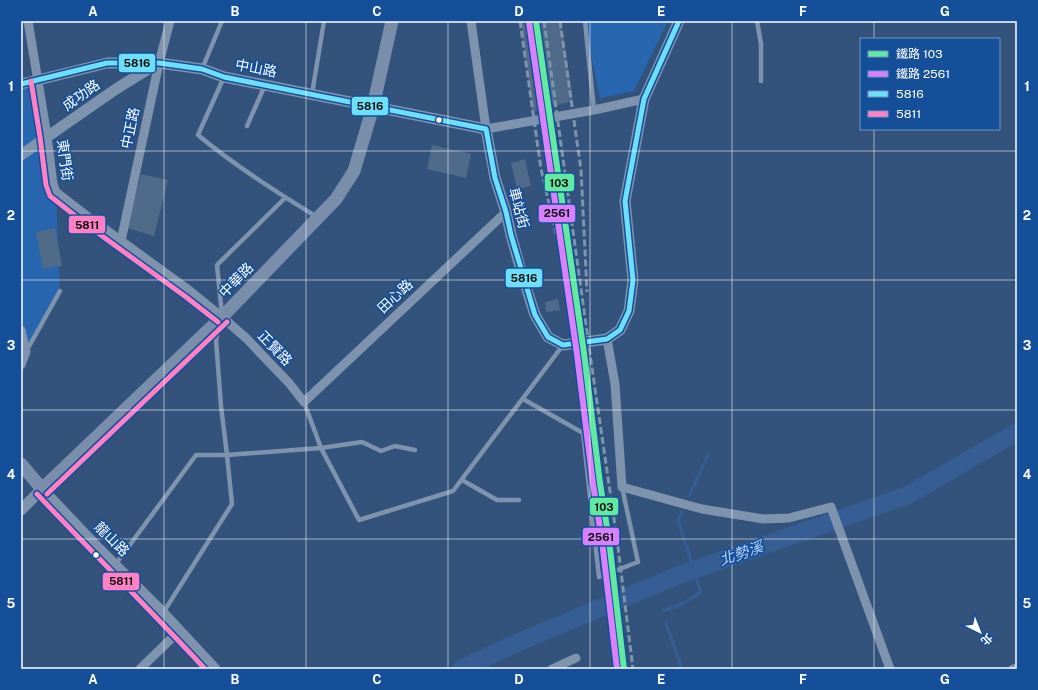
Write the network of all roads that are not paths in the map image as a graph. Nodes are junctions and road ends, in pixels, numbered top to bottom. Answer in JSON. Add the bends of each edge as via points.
{"nodes":[{"id":1,"x":28,"y":21,"type":"edge"},
{"id":2,"x":170,"y":21,"type":"edge"},
{"id":3,"x":222,"y":21,"type":"edge"},
{"id":4,"x":324,"y":21,"type":"edge"},
{"id":5,"x":392,"y":21,"type":"edge"},
{"id":6,"x":471,"y":21,"type":"edge"},
{"id":7,"x":585,"y":21,"type":"edge"},
{"id":8,"x":679,"y":21,"type":"edge"},
{"id":9,"x":757,"y":21,"type":"edge"},
{"id":10,"x":159,"y":62,"type":"junction"},
{"id":11,"x":202,"y":69,"type":"junction"},
{"id":12,"x":224,"y":77,"type":"junction"},
{"id":13,"x":38,"y":80,"type":"junction"},
{"id":14,"x":761,"y":81,"type":"dead end"},
{"id":15,"x":21,"y":84,"type":"edge"},
{"id":16,"x":265,"y":85,"type":"junction"},
{"id":17,"x":312,"y":95,"type":"junction"},
{"id":18,"x":644,"y":99,"type":"junction"},
{"id":19,"x":373,"y":107,"type":"junction"},
{"id":20,"x":594,"y":110,"type":"junction"},
{"id":21,"x":247,"y":126,"type":"dead end"},
{"id":22,"x":486,"y":129,"type":"junction"},
{"id":23,"x":47,"y":136,"type":"junction"},
{"id":24,"x":21,"y":155,"type":"edge"},
{"id":25,"x":285,"y":198,"type":"junction"},
{"id":26,"x":506,"y":212,"type":"junction"},
{"id":27,"x":318,"y":218,"type":"junction"},
{"id":28,"x":121,"y":241,"type":"junction"},
{"id":29,"x":60,"y":291,"type":"dead end"},
{"id":30,"x":222,"y":317,"type":"junction"},
{"id":31,"x":21,"y":330,"type":"edge"},
{"id":32,"x":607,"y":339,"type":"junction"},
{"id":33,"x":563,"y":345,"type":"junction"},
{"id":34,"x":26,"y":352,"type":"junction"},
{"id":35,"x":21,"y":366,"type":"edge"},
{"id":36,"x":523,"y":399,"type":"junction"},
{"id":37,"x":304,"y":402,"type":"junction"},
{"id":38,"x":321,"y":448,"type":"junction"},
{"id":39,"x":415,"y":450,"type":"dead end"},
{"id":40,"x":227,"y":455,"type":"junction"},
{"id":41,"x":21,"y":464,"type":"edge"},
{"id":42,"x":462,"y":480,"type":"junction"},
{"id":43,"x":622,"y":487,"type":"junction"},
{"id":44,"x":42,"y":489,"type":"junction"},
{"id":45,"x":519,"y":500,"type":"dead end"},
{"id":46,"x":21,"y":510,"type":"edge"},
{"id":47,"x":115,"y":565,"type":"junction"},
{"id":48,"x":163,"y":613,"type":"junction"},
{"id":49,"x":179,"y":631,"type":"junction"},
{"id":50,"x":576,"y":658,"type":"dead end"},
{"id":51,"x":1017,"y":668,"type":"edge"},
{"id":52,"x":140,"y":669,"type":"edge"},
{"id":53,"x":215,"y":669,"type":"edge"},
{"id":54,"x":552,"y":669,"type":"edge"},
{"id":55,"x":890,"y":669,"type":"edge"},
{"id":56,"x":1013,"y":669,"type":"edge"}],
"edges":[{"from":1,"to":13,"type":"street","name":"東門街"},
{"from":2,"to":10,"type":"street","name":"中正路"},
{"from":3,"to":11,"type":"lane"},
{"from":4,"to":17,"type":"lane"},
{"from":5,"to":19,"type":"main road","name":"中華路"},
{"from":6,"to":22,"type":"street","name":"車站街"},
{"from":7,"to":20,"type":"lane"},
{"from":8,"to":18,"type":"street"},
{"from":9,"to":14,"type":"lane","via":[[761,44]]},
{"from":10,"to":11,"type":"street","name":"中山路"},
{"from":10,"to":13,"type":"street","name":"中山路","via":[[107,63]]},
{"from":10,"to":23,"type":"street","name":"成功路"},
{"from":10,"to":28,"type":"street","name":"中正路"},
{"from":11,"to":12,"type":"street","name":"中山路"},
{"from":12,"to":16,"type":"street","name":"中山路"},
{"from":12,"to":25,"type":"lane","via":[[198,135],[218,152]]},
{"from":13,"to":15,"type":"street","name":"中山路"},
{"from":13,"to":23,"type":"street","name":"東門街"},
{"from":16,"to":17,"type":"street","name":"中山路"},
{"from":16,"to":21,"type":"lane"},
{"from":17,"to":19,"type":"street","name":"中山路"},
{"from":18,"to":20,"type":"street"},
{"from":18,"to":32,"type":"street","via":[[625,201],[633,280],[629,311],[620,330]]},
{"from":19,"to":22,"type":"street","name":"中山路"},
{"from":19,"to":27,"type":"main road","name":"中華路","via":[[354,171],[336,198]]},
{"from":20,"to":22,"type":"street"},
{"from":22,"to":26,"type":"street","name":"車站街","via":[[495,178]]},
{"from":23,"to":24,"type":"street","name":"成功路"},
{"from":23,"to":28,"type":"street","name":"東門街","via":[[56,192]]},
{"from":25,"to":27,"type":"lane"},
{"from":25,"to":30,"type":"lane","via":[[218,265]]},
{"from":26,"to":33,"type":"street","name":"車站街","via":[[535,315],[548,337]]},
{"from":26,"to":37,"type":"street","name":"田心路"},
{"from":27,"to":30,"type":"main road","name":"中華路"},
{"from":28,"to":30,"type":"street","name":"東門街"},
{"from":29,"to":34,"type":"lane"},
{"from":30,"to":37,"type":"street","name":"正賢路","via":[[246,338]]},
{"from":30,"to":40,"type":"lane","via":[[216,340],[220,406]]},
{"from":30,"to":44,"type":"main road","name":"中華路"},
{"from":31,"to":34,"type":"street"},
{"from":32,"to":33,"type":"street"},
{"from":32,"to":43,"type":"street","via":[[615,384]]},
{"from":33,"to":36,"type":"lane"},
{"from":34,"to":35,"type":"street"},
{"from":36,"to":42,"type":"lane"},
{"from":36,"to":43,"type":"lane","via":[[584,433],[599,577],[638,562]]},
{"from":37,"to":38,"type":"lane"},
{"from":38,"to":39,"type":"lane","via":[[362,442],[381,451],[395,446]]},
{"from":38,"to":40,"type":"lane"},
{"from":38,"to":42,"type":"lane","via":[[359,520],[453,491]]},
{"from":40,"to":47,"type":"lane","via":[[196,455]]},
{"from":40,"to":48,"type":"lane","via":[[232,504]]},
{"from":41,"to":44,"type":"main road","name":"龍山路"},
{"from":42,"to":45,"type":"lane","via":[[497,500]]},
{"from":43,"to":55,"type":"street","via":[[702,509],[764,519],[789,518],[831,507]]},
{"from":44,"to":46,"type":"street","name":"中華路"},
{"from":44,"to":47,"type":"street","name":"龍山路"},
{"from":47,"to":48,"type":"street","name":"龍山路"},
{"from":48,"to":49,"type":"street","name":"龍山路"},
{"from":49,"to":52,"type":"street"},
{"from":49,"to":53,"type":"street","name":"龍山路"},
{"from":50,"to":54,"type":"street"},
{"from":51,"to":56,"type":"street"}]}
